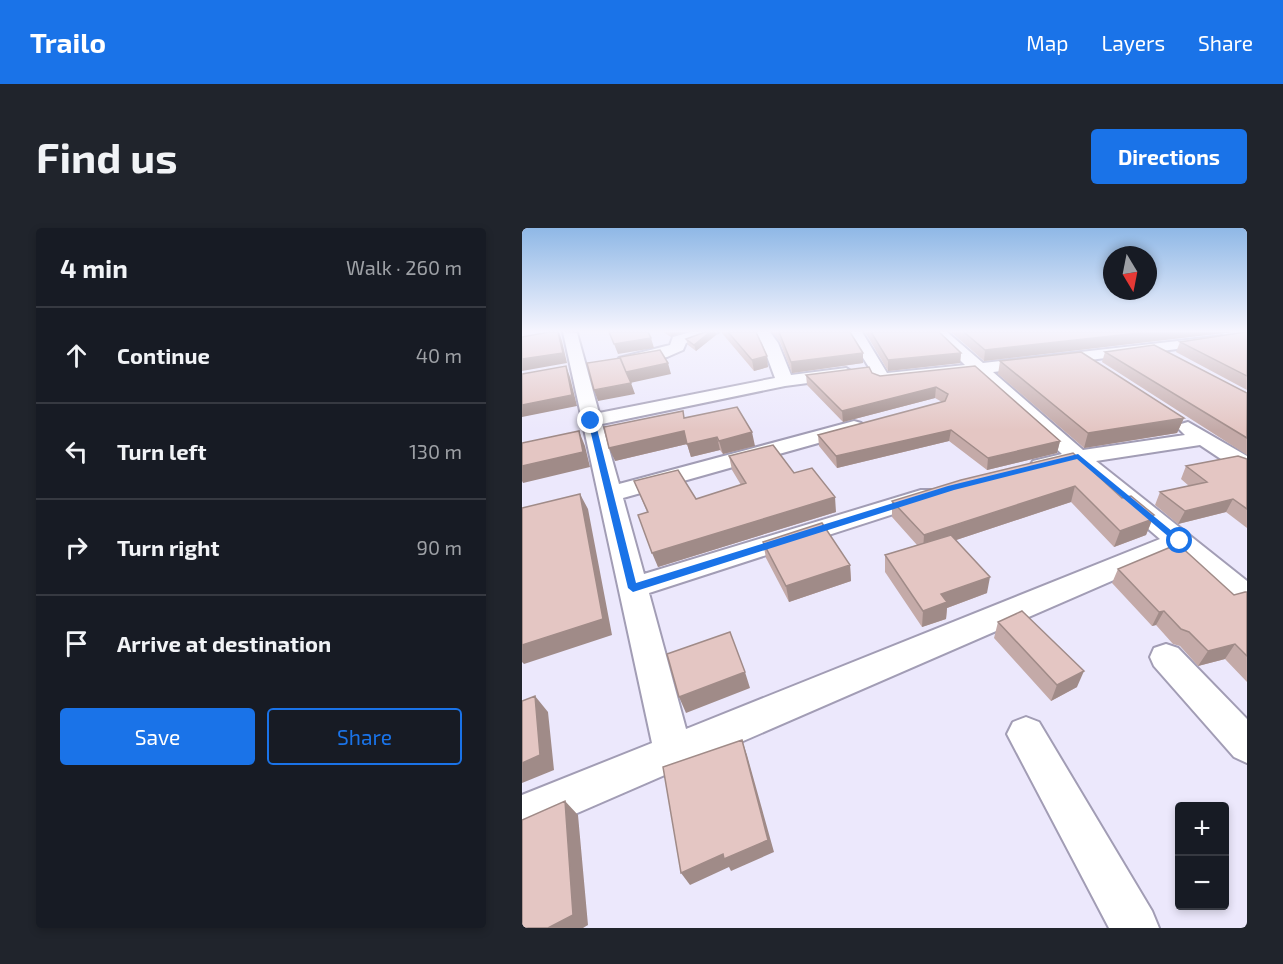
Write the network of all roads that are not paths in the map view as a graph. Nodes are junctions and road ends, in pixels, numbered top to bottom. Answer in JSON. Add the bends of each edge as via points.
{"nodes":[{"id":1,"x":602,"y":365,"type":"edge"},
{"id":2,"x":779,"y":365,"type":"edge"},
{"id":3,"x":872,"y":365,"type":"edge"},
{"id":4,"x":976,"y":365,"type":"edge"},
{"id":5,"x":1020,"y":365,"type":"edge"},
{"id":6,"x":1091,"y":365,"type":"edge"},
{"id":7,"x":589,"y":367,"type":"joint"},
{"id":8,"x":980,"y":369,"type":"junction"},
{"id":9,"x":1109,"y":376,"type":"edge"},
{"id":10,"x":785,"y":381,"type":"junction"},
{"id":11,"x":881,"y":381,"type":"junction"},
{"id":12,"x":1176,"y":420,"type":"edge"},
{"id":13,"x":591,"y":421,"type":"junction"},
{"id":14,"x":872,"y":422,"type":"edge"},
{"id":15,"x":1204,"y":438,"type":"junction"},
{"id":16,"x":1078,"y":457,"type":"junction"},
{"id":17,"x":1247,"y":466,"type":"edge"},
{"id":18,"x":1021,"y":471,"type":"edge"},
{"id":19,"x":951,"y":488,"type":"edge"},
{"id":20,"x":610,"y":494,"type":"junction"},
{"id":21,"x":1180,"y":541,"type":"junction"},
{"id":22,"x":633,"y":588,"type":"junction"},
{"id":23,"x":1247,"y":597,"type":"edge"},
{"id":24,"x":1166,"y":657,"type":"dead end"},
{"id":25,"x":1026,"y":734,"type":"dead end"},
{"id":26,"x":1247,"y":744,"type":"edge"},
{"id":27,"x":673,"y":751,"type":"junction"},
{"id":28,"x":522,"y":816,"type":"edge"},
{"id":29,"x":1135,"y":928,"type":"edge"}],
"edges":[{"from":1,"to":7,"type":"street"},
{"from":2,"to":10,"type":"street"},
{"from":3,"to":11,"type":"street"},
{"from":4,"to":8,"type":"street"},
{"from":5,"to":8,"type":"street"},
{"from":6,"to":9,"type":"street"},
{"from":7,"to":13,"type":"street"},
{"from":8,"to":11,"type":"street"},
{"from":8,"to":16,"type":"street"},
{"from":10,"to":11,"type":"street"},
{"from":10,"to":13,"type":"street"},
{"from":12,"to":15,"type":"street"},
{"from":13,"to":20,"type":"street"},
{"from":14,"to":20,"type":"street"},
{"from":15,"to":16,"type":"street"},
{"from":15,"to":17,"type":"street"},
{"from":16,"to":18,"type":"street"},
{"from":16,"to":21,"type":"street"},
{"from":19,"to":22,"type":"street"},
{"from":20,"to":22,"type":"street"},
{"from":21,"to":23,"type":"street"},
{"from":21,"to":27,"type":"street"},
{"from":22,"to":27,"type":"street"},
{"from":24,"to":26,"type":"street"},
{"from":25,"to":29,"type":"street"},
{"from":27,"to":28,"type":"street"}]}
